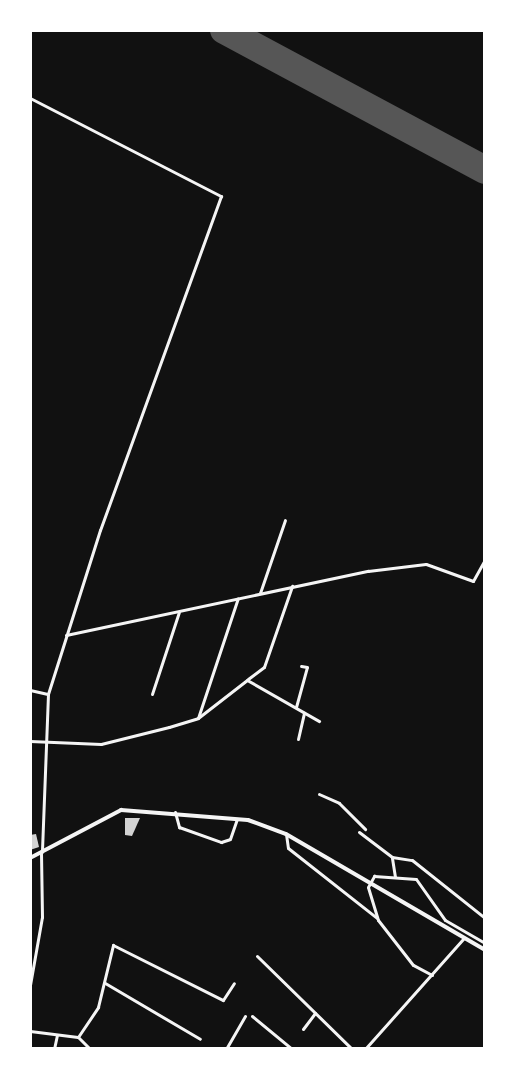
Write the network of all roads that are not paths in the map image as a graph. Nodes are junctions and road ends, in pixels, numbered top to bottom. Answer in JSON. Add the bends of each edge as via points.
{"nodes":[{"id":1,"x":30,"y":98,"type":"edge"},
{"id":2,"x":285,"y":520,"type":"dead end"},
{"id":3,"x":485,"y":559,"type":"edge"},
{"id":4,"x":292,"y":586,"type":"junction"},
{"id":5,"x":260,"y":593,"type":"junction"},
{"id":6,"x":238,"y":598,"type":"junction"},
{"id":7,"x":179,"y":612,"type":"junction"},
{"id":8,"x":66,"y":635,"type":"junction"},
{"id":9,"x":302,"y":666,"type":"dead end"},
{"id":10,"x":247,"y":680,"type":"junction"},
{"id":11,"x":30,"y":690,"type":"edge"},
{"id":12,"x":48,"y":694,"type":"junction"},
{"id":13,"x":152,"y":694,"type":"dead end"},
{"id":14,"x":296,"y":707,"type":"junction"},
{"id":15,"x":304,"y":712,"type":"junction"},
{"id":16,"x":198,"y":718,"type":"junction"},
{"id":17,"x":319,"y":721,"type":"dead end"},
{"id":18,"x":298,"y":739,"type":"dead end"},
{"id":19,"x":30,"y":741,"type":"edge"},
{"id":20,"x":46,"y":743,"type":"junction"},
{"id":21,"x":319,"y":794,"type":"dead end"},
{"id":22,"x":175,"y":812,"type":"junction"},
{"id":23,"x":237,"y":819,"type":"junction"},
{"id":24,"x":365,"y":829,"type":"dead end"},
{"id":25,"x":359,"y":832,"type":"dead end"},
{"id":26,"x":286,"y":834,"type":"junction"},
{"id":27,"x":41,"y":853,"type":"junction"},
{"id":28,"x":392,"y":857,"type":"junction"},
{"id":29,"x":30,"y":858,"type":"edge"},
{"id":30,"x":395,"y":878,"type":"junction"},
{"id":31,"x":368,"y":882,"type":"junction"},
{"id":32,"x":377,"y":918,"type":"junction"},
{"id":33,"x":485,"y":918,"type":"edge"},
{"id":34,"x":445,"y":920,"type":"junction"},
{"id":35,"x":441,"y":924,"type":"junction"},
{"id":36,"x":464,"y":938,"type":"junction"},
{"id":37,"x":485,"y":943,"type":"edge"},
{"id":38,"x":485,"y":950,"type":"edge"},
{"id":39,"x":257,"y":956,"type":"dead end"},
{"id":40,"x":432,"y":975,"type":"junction"},
{"id":41,"x":105,"y":983,"type":"junction"},
{"id":42,"x":234,"y":983,"type":"dead end"},
{"id":43,"x":30,"y":985,"type":"edge"},
{"id":44,"x":315,"y":1013,"type":"junction"},
{"id":45,"x":244,"y":1016,"type":"dead end"},
{"id":46,"x":252,"y":1016,"type":"dead end"},
{"id":47,"x":303,"y":1029,"type":"dead end"},
{"id":48,"x":30,"y":1031,"type":"edge"},
{"id":49,"x":57,"y":1035,"type":"junction"},
{"id":50,"x":78,"y":1037,"type":"junction"},
{"id":51,"x":200,"y":1040,"type":"dead end"},
{"id":52,"x":54,"y":1049,"type":"edge"},
{"id":53,"x":90,"y":1049,"type":"edge"},
{"id":54,"x":226,"y":1049,"type":"edge"},
{"id":55,"x":292,"y":1049,"type":"edge"},
{"id":56,"x":352,"y":1049,"type":"edge"},
{"id":57,"x":365,"y":1049,"type":"edge"}],
"edges":[{"from":1,"to":8,"type":"street","via":[[221,196]]},
{"from":2,"to":5,"type":"street"},
{"from":3,"to":4,"type":"street","via":[[473,581],[426,564]]},
{"from":4,"to":5,"type":"street"},
{"from":4,"to":10,"type":"street","via":[[264,667]]},
{"from":5,"to":6,"type":"street"},
{"from":6,"to":7,"type":"street"},
{"from":6,"to":16,"type":"street"},
{"from":7,"to":8,"type":"street"},
{"from":7,"to":13,"type":"street"},
{"from":8,"to":12,"type":"street"},
{"from":9,"to":14,"type":"street","via":[[307,667]]},
{"from":10,"to":14,"type":"street"},
{"from":10,"to":16,"type":"street"},
{"from":11,"to":12,"type":"street"},
{"from":12,"to":20,"type":"street"},
{"from":14,"to":15,"type":"street"},
{"from":15,"to":17,"type":"street"},
{"from":15,"to":18,"type":"street"},
{"from":16,"to":20,"type":"street","via":[[101,744]]},
{"from":19,"to":20,"type":"street"},
{"from":20,"to":27,"type":"street"},
{"from":21,"to":24,"type":"street","via":[[339,803]]},
{"from":22,"to":23,"type":"main road"},
{"from":22,"to":23,"type":"street","via":[[179,827],[218,841],[230,839]]},
{"from":22,"to":27,"type":"main road","via":[[121,810]]},
{"from":23,"to":26,"type":"main road"},
{"from":25,"to":28,"type":"street"},
{"from":26,"to":31,"type":"main road"},
{"from":26,"to":32,"type":"street","via":[[288,848]]},
{"from":27,"to":29,"type":"main road"},
{"from":27,"to":43,"type":"street","via":[[42,916]]},
{"from":28,"to":30,"type":"street"},
{"from":28,"to":33,"type":"street","via":[[412,860]]},
{"from":30,"to":31,"type":"street","via":[[374,876]]},
{"from":30,"to":34,"type":"street","via":[[416,879]]},
{"from":31,"to":32,"type":"street"},
{"from":31,"to":35,"type":"main road"},
{"from":32,"to":40,"type":"street","via":[[413,965]]},
{"from":34,"to":35,"type":"street"},
{"from":34,"to":37,"type":"street"},
{"from":35,"to":36,"type":"main road"},
{"from":36,"to":38,"type":"main road"},
{"from":36,"to":40,"type":"street"},
{"from":39,"to":44,"type":"street"},
{"from":40,"to":57,"type":"street"},
{"from":41,"to":42,"type":"street","via":[[113,945],[223,1000]]},
{"from":41,"to":50,"type":"street","via":[[98,1007]]},
{"from":41,"to":51,"type":"street"},
{"from":44,"to":47,"type":"street"},
{"from":44,"to":56,"type":"street"},
{"from":45,"to":54,"type":"street"},
{"from":46,"to":55,"type":"street"},
{"from":48,"to":49,"type":"street"},
{"from":49,"to":50,"type":"street"},
{"from":49,"to":52,"type":"street"},
{"from":50,"to":53,"type":"street"}]}
